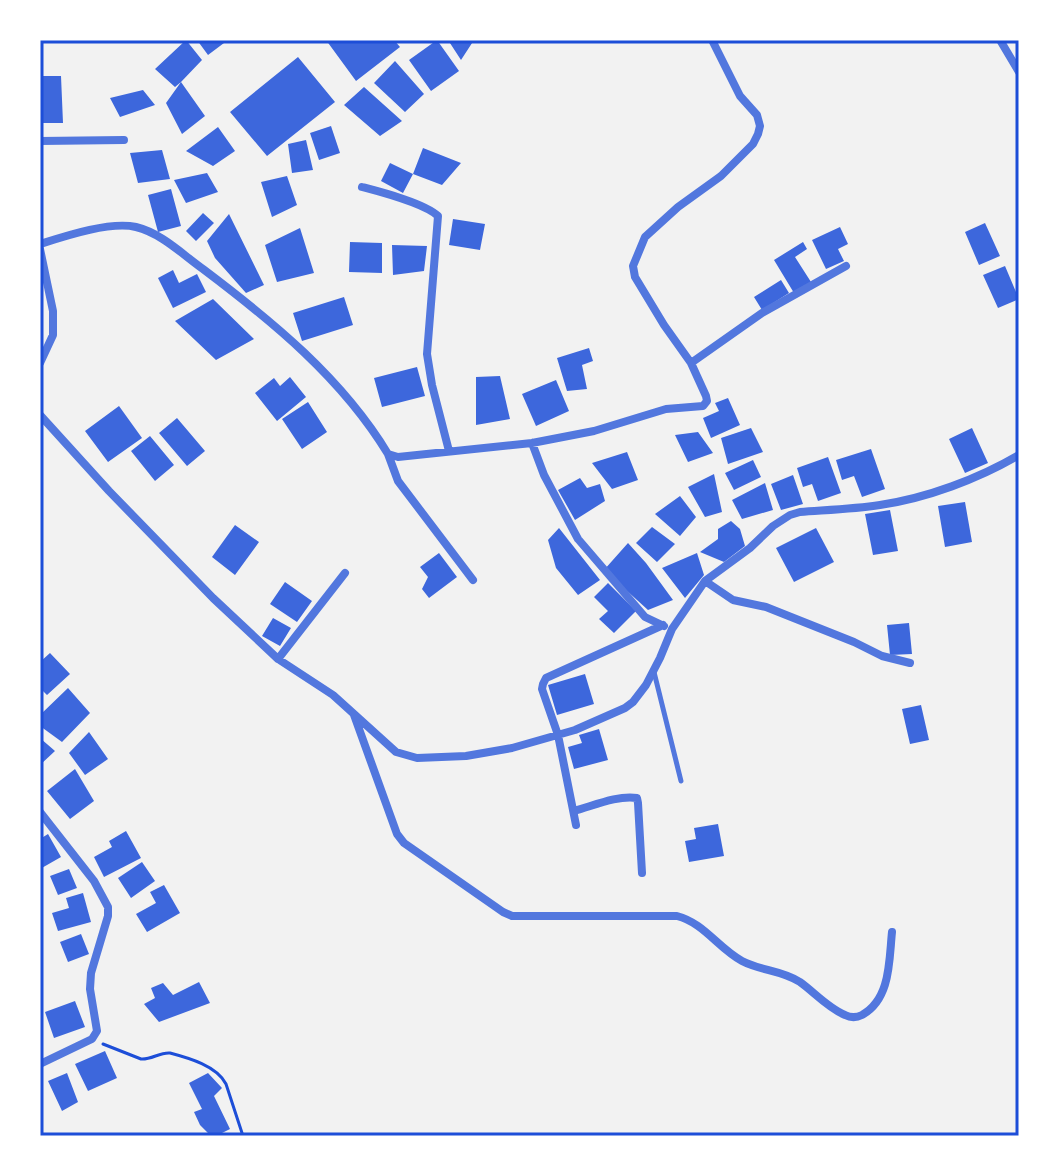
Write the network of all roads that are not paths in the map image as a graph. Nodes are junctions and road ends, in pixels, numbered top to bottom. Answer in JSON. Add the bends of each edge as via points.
{"nodes":[{"id":1,"x":712,"y":40,"type":"edge"},
{"id":2,"x":1000,"y":40,"type":"edge"},
{"id":3,"x":1019,"y":72,"type":"edge"},
{"id":4,"x":124,"y":140,"type":"dead end"},
{"id":5,"x":40,"y":141,"type":"edge"},
{"id":6,"x":362,"y":187,"type":"dead end"},
{"id":7,"x":40,"y":247,"type":"edge"},
{"id":8,"x":846,"y":266,"type":"dead end"},
{"id":9,"x":40,"y":363,"type":"edge"},
{"id":10,"x":691,"y":363,"type":"junction"},
{"id":11,"x":40,"y":415,"type":"edge"},
{"id":12,"x":532,"y":443,"type":"junction"},
{"id":13,"x":449,"y":451,"type":"junction"},
{"id":14,"x":388,"y":454,"type":"junction"},
{"id":15,"x":1019,"y":455,"type":"edge"},
{"id":16,"x":345,"y":573,"type":"dead end"},
{"id":17,"x":473,"y":580,"type":"dead end"},
{"id":18,"x":705,"y":581,"type":"junction"},
{"id":19,"x":668,"y":627,"type":"junction"},
{"id":20,"x":278,"y":659,"type":"junction"},
{"id":21,"x":910,"y":663,"type":"dead end"},
{"id":22,"x":654,"y":671,"type":"junction"},
{"id":23,"x":354,"y":714,"type":"junction"},
{"id":24,"x":558,"y":735,"type":"junction"},
{"id":25,"x":681,"y":781,"type":"dead end"},
{"id":26,"x":574,"y":811,"type":"junction"},
{"id":27,"x":40,"y":812,"type":"edge"},
{"id":28,"x":576,"y":825,"type":"dead end"},
{"id":29,"x":642,"y":873,"type":"dead end"},
{"id":30,"x":892,"y":932,"type":"dead end"},
{"id":31,"x":40,"y":1064,"type":"edge"}],
"edges":[{"from":1,"to":10,"type":"street","via":[[740,96],[757,115],[758,134],[721,176],[645,237],[633,266]]},
{"from":2,"to":3,"type":"street"},
{"from":4,"to":5,"type":"street"},
{"from":6,"to":13,"type":"street","via":[[438,216],[427,354]]},
{"from":7,"to":9,"type":"street","via":[[53,335]]},
{"from":7,"to":14,"type":"street","via":[[77,232],[127,225],[161,238],[287,336],[332,381]]},
{"from":8,"to":10,"type":"street","via":[[762,313]]},
{"from":10,"to":12,"type":"street","via":[[706,396],[703,406],[666,409]]},
{"from":11,"to":20,"type":"street"},
{"from":12,"to":13,"type":"street"},
{"from":12,"to":19,"type":"street","via":[[578,539],[645,617]]},
{"from":13,"to":14,"type":"street"},
{"from":14,"to":17,"type":"street","via":[[398,481]]},
{"from":15,"to":18,"type":"street","via":[[912,499],[790,515]]},
{"from":16,"to":20,"type":"street"},
{"from":18,"to":19,"type":"street"},
{"from":18,"to":21,"type":"street","via":[[733,600],[766,607]]},
{"from":19,"to":22,"type":"street"},
{"from":19,"to":24,"type":"street","via":[[546,678],[542,689]]},
{"from":20,"to":23,"type":"street"},
{"from":22,"to":24,"type":"street","via":[[625,708]]},
{"from":22,"to":25,"type":"lane"},
{"from":23,"to":24,"type":"street","via":[[396,752],[417,758],[493,752]]},
{"from":23,"to":30,"type":"street","via":[[404,843],[512,916],[677,916],[690,920],[740,960],[785,973],[839,1012],[857,1018],[883,992]]},
{"from":24,"to":26,"type":"street"},
{"from":26,"to":28,"type":"street"},
{"from":26,"to":29,"type":"street","via":[[637,798]]},
{"from":27,"to":31,"type":"street","via":[[108,907],[91,973],[97,1031],[92,1039]]}]}
